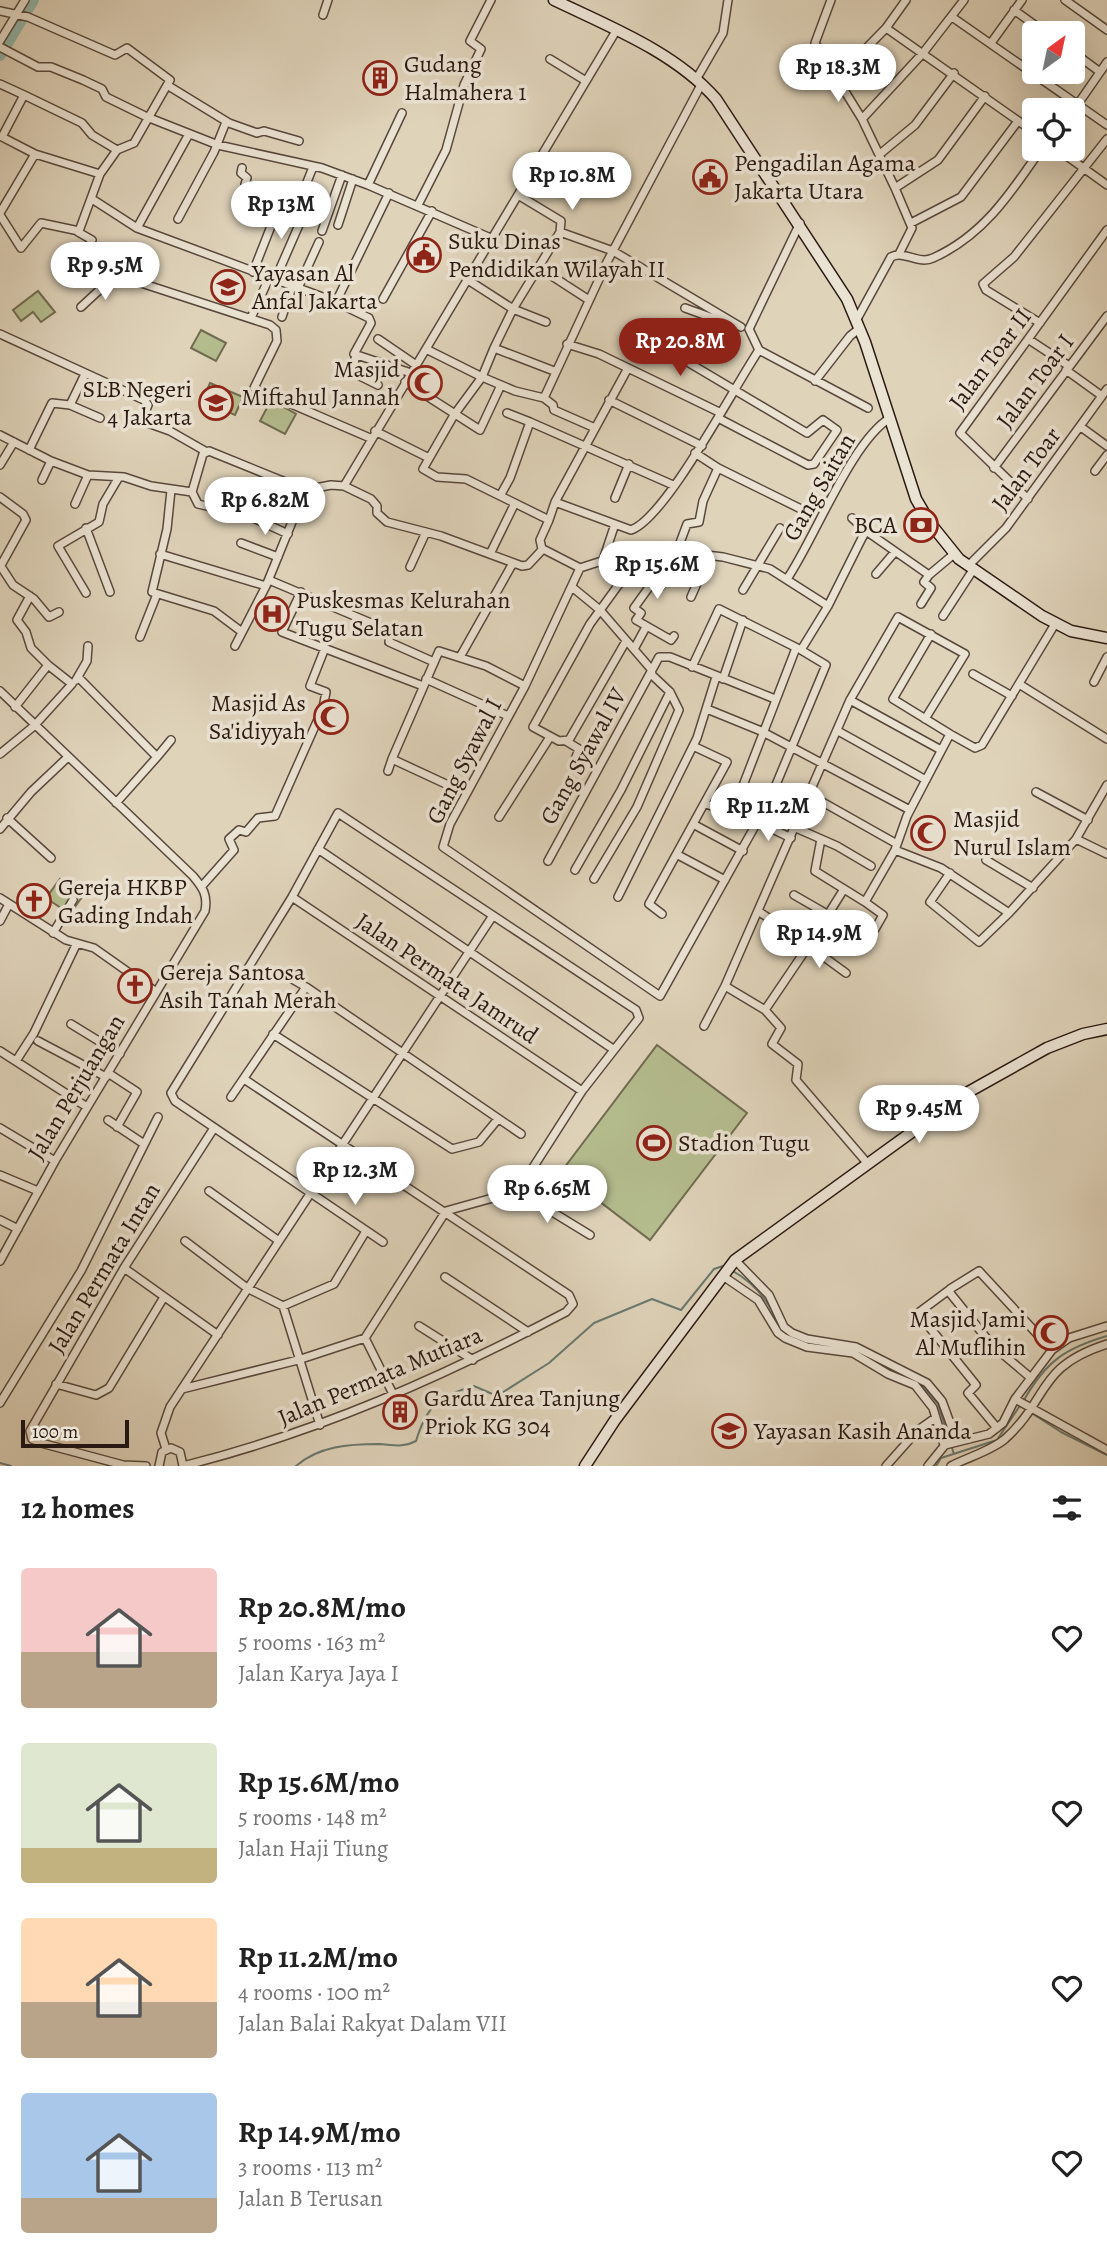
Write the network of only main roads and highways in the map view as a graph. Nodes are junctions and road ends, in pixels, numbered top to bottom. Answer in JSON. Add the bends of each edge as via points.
{"nodes":[{"id":1,"x":554,"y":0,"type":"edge"},
{"id":2,"x":1107,"y":638,"type":"edge"},
{"id":3,"x":1107,"y":1029,"type":"edge"},
{"id":4,"x":585,"y":1466,"type":"edge"}],
"edges":[{"from":1,"to":2,"type":"main road","via":[[699,80],[745,141],[800,223],[858,324],[919,507],[954,554],[1055,624]]},
{"from":3,"to":4,"type":"main road","via":[[1070,1038],[1010,1067],[915,1128],[729,1268]]}]}
